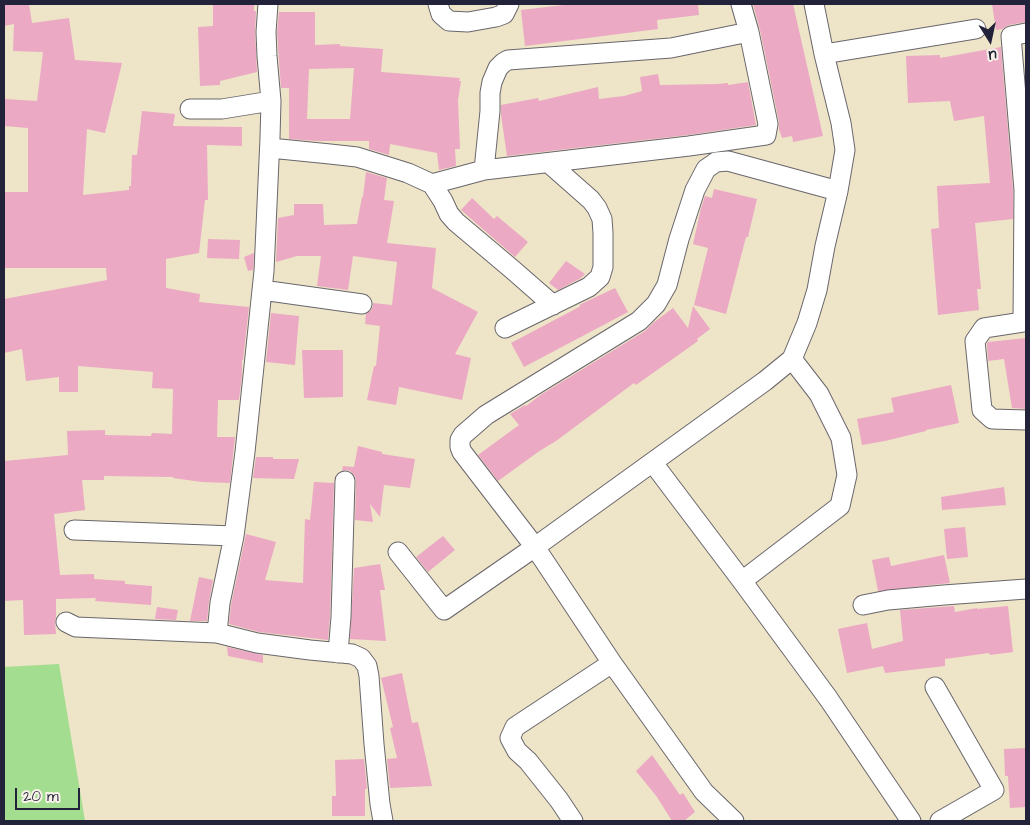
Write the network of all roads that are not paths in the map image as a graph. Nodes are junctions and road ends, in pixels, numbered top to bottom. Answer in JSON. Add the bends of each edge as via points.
{"nodes":[{"id":1,"x":268,"y":4,"type":"edge"},
{"id":2,"x":438,"y":4,"type":"edge"},
{"id":3,"x":509,"y":4,"type":"edge"},
{"id":4,"x":741,"y":4,"type":"edge"},
{"id":5,"x":814,"y":4,"type":"edge"},
{"id":6,"x":976,"y":29,"type":"dead end"},
{"id":7,"x":749,"y":32,"type":"junction"},
{"id":8,"x":1026,"y":33,"type":"edge"},
{"id":9,"x":824,"y":54,"type":"junction"},
{"id":10,"x":271,"y":101,"type":"junction"},
{"id":11,"x":190,"y":110,"type":"dead end"},
{"id":12,"x":270,"y":148,"type":"junction"},
{"id":13,"x":549,"y":163,"type":"junction"},
{"id":14,"x":484,"y":170,"type":"junction"},
{"id":15,"x":432,"y":184,"type":"junction"},
{"id":16,"x":838,"y":191,"type":"junction"},
{"id":17,"x":262,"y":290,"type":"junction"},
{"id":18,"x":362,"y":304,"type":"dead end"},
{"id":19,"x":553,"y":305,"type":"junction"},
{"id":20,"x":1025,"y":322,"type":"edge"},
{"id":21,"x":505,"y":328,"type":"dead end"},
{"id":22,"x":792,"y":358,"type":"junction"},
{"id":23,"x":1026,"y":420,"type":"edge"},
{"id":24,"x":653,"y":463,"type":"junction"},
{"id":25,"x":345,"y":481,"type":"dead end"},
{"id":26,"x":74,"y":530,"type":"dead end"},
{"id":27,"x":234,"y":536,"type":"junction"},
{"id":28,"x":536,"y":547,"type":"junction"},
{"id":29,"x":398,"y":552,"type":"dead end"},
{"id":30,"x":742,"y":581,"type":"junction"},
{"id":31,"x":1026,"y":589,"type":"edge"},
{"id":32,"x":863,"y":604,"type":"dead end"},
{"id":33,"x":66,"y":622,"type":"dead end"},
{"id":34,"x":217,"y":634,"type":"junction"},
{"id":35,"x":338,"y":653,"type":"junction"},
{"id":36,"x":612,"y":663,"type":"junction"},
{"id":37,"x":935,"y":687,"type":"dead end"},
{"id":38,"x":383,"y":821,"type":"edge"},
{"id":39,"x":573,"y":821,"type":"edge"},
{"id":40,"x":734,"y":821,"type":"edge"},
{"id":41,"x":911,"y":821,"type":"edge"},
{"id":42,"x":940,"y":821,"type":"edge"}],
"edges":[{"from":1,"to":10,"type":"street","via":[[266,32]]},
{"from":2,"to":3,"type":"street","via":[[441,14],[449,21],[468,22],[504,14]]},
{"from":4,"to":7,"type":"street"},
{"from":5,"to":9,"type":"street"},
{"from":6,"to":9,"type":"street"},
{"from":7,"to":13,"type":"street","via":[[768,124],[766,135]]},
{"from":7,"to":14,"type":"street","via":[[671,48],[508,60],[498,68],[492,82]]},
{"from":8,"to":20,"type":"street","via":[[1011,36],[1024,190]]},
{"from":9,"to":16,"type":"street","via":[[845,150]]},
{"from":10,"to":11,"type":"street","via":[[222,109]]},
{"from":10,"to":12,"type":"street"},
{"from":12,"to":15,"type":"street","via":[[357,158],[408,173]]},
{"from":12,"to":17,"type":"street"},
{"from":13,"to":14,"type":"street"},
{"from":13,"to":19,"type":"street","via":[[591,200],[602,219],[603,233],[600,277],[589,288]]},
{"from":14,"to":15,"type":"street"},
{"from":15,"to":19,"type":"street","via":[[456,222]]},
{"from":16,"to":22,"type":"street","via":[[817,290]]},
{"from":16,"to":28,"type":"street","via":[[728,161],[716,162],[706,168],[695,190],[667,285],[656,304],[639,321],[486,415],[463,435],[460,447],[467,459]]},
{"from":17,"to":18,"type":"street"},
{"from":17,"to":27,"type":"street"},
{"from":19,"to":21,"type":"street"},
{"from":20,"to":23,"type":"street","via":[[984,328],[976,341],[982,410],[992,419]]},
{"from":22,"to":24,"type":"street"},
{"from":22,"to":30,"type":"street","via":[[819,394],[841,438],[847,475],[840,506]]},
{"from":24,"to":28,"type":"street"},
{"from":24,"to":30,"type":"street"},
{"from":25,"to":35,"type":"street"},
{"from":26,"to":27,"type":"street"},
{"from":27,"to":34,"type":"street"},
{"from":28,"to":29,"type":"street","via":[[444,610]]},
{"from":28,"to":36,"type":"street"},
{"from":30,"to":41,"type":"street","via":[[828,698]]},
{"from":31,"to":32,"type":"street"},
{"from":33,"to":34,"type":"street","via":[[76,627]]},
{"from":34,"to":35,"type":"street","via":[[257,643]]},
{"from":35,"to":38,"type":"street","via":[[361,658],[367,666]]},
{"from":36,"to":39,"type":"street","via":[[515,727],[510,738]]},
{"from":36,"to":40,"type":"street","via":[[704,792]]},
{"from":37,"to":42,"type":"street","via":[[994,790]]}]}
